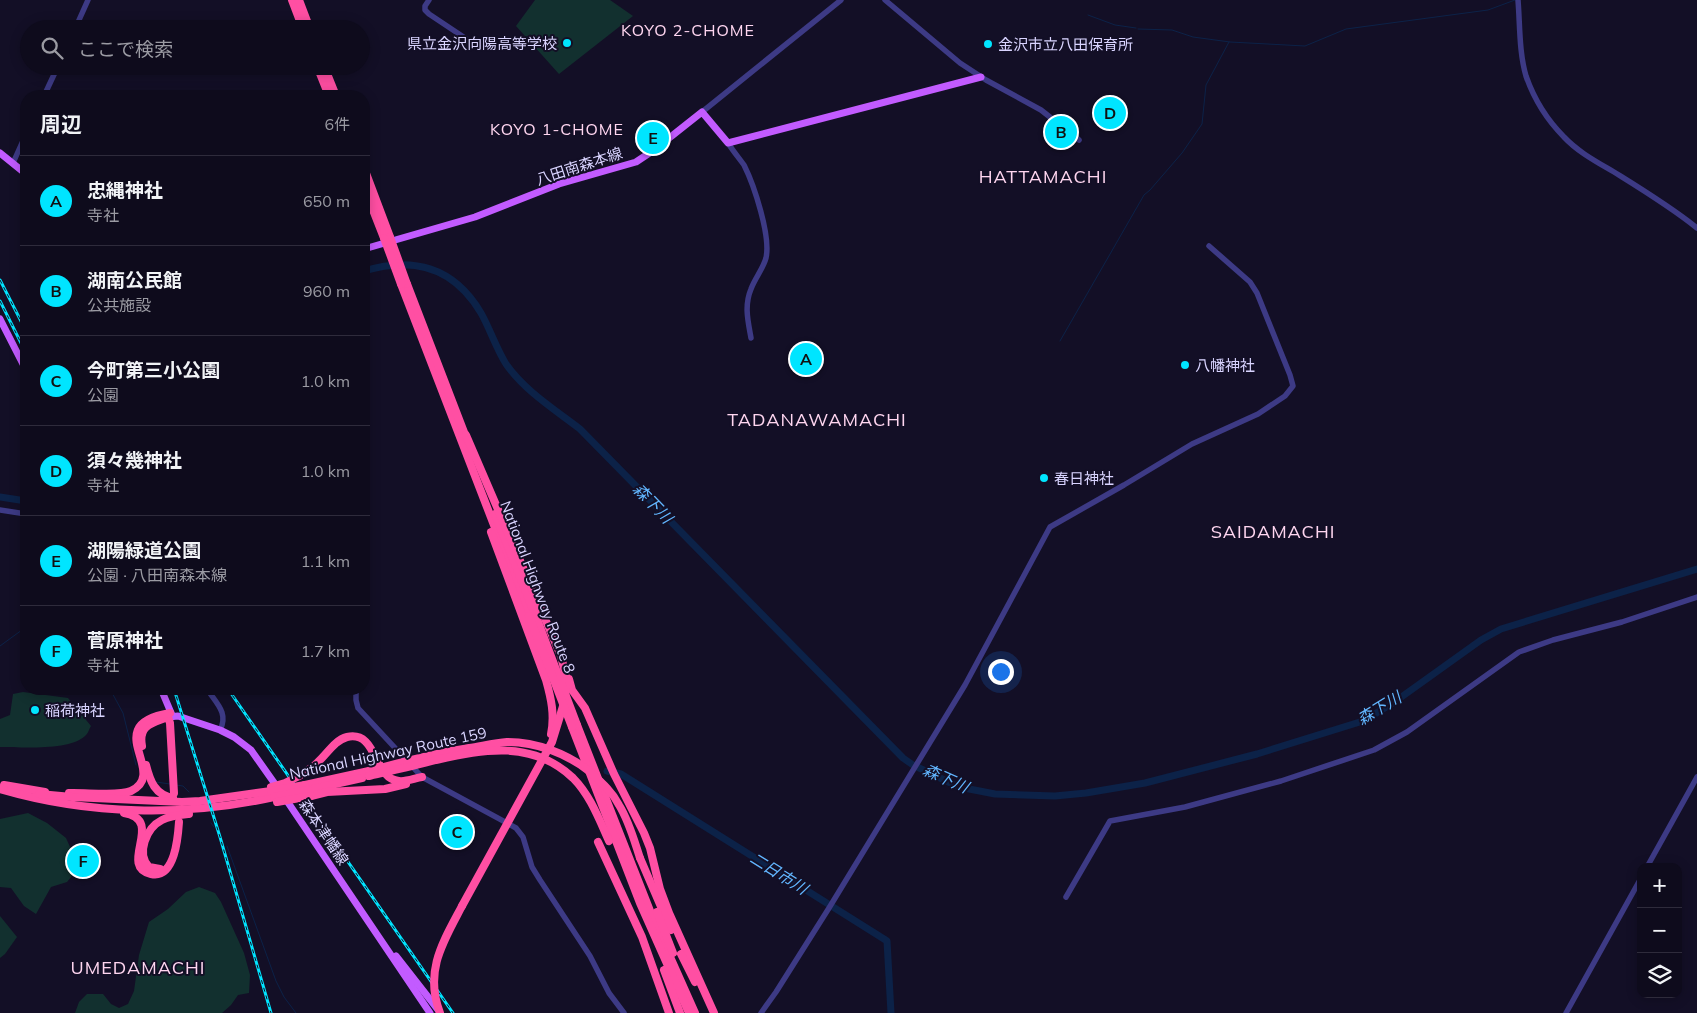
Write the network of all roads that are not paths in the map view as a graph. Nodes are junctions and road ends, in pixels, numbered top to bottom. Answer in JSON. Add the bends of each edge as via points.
{"nodes":[{"id":1,"x":88,"y":0,"type":"edge"},
{"id":2,"x":292,"y":0,"type":"edge"},
{"id":3,"x":299,"y":0,"type":"edge"},
{"id":4,"x":429,"y":0,"type":"edge"},
{"id":5,"x":841,"y":0,"type":"edge"},
{"id":6,"x":885,"y":0,"type":"edge"},
{"id":7,"x":1518,"y":0,"type":"edge"},
{"id":8,"x":79,"y":20,"type":"edge"},
{"id":9,"x":300,"y":20,"type":"edge"},
{"id":10,"x":307,"y":20,"type":"edge"},
{"id":11,"x":477,"y":46,"type":"dead end"},
{"id":12,"x":54,"y":75,"type":"edge"},
{"id":13,"x":321,"y":75,"type":"edge"},
{"id":14,"x":328,"y":75,"type":"edge"},
{"id":15,"x":981,"y":77,"type":"junction"},
{"id":16,"x":47,"y":90,"type":"edge"},
{"id":17,"x":327,"y":90,"type":"edge"},
{"id":18,"x":334,"y":90,"type":"edge"},
{"id":19,"x":702,"y":112,"type":"junction"},
{"id":20,"x":1079,"y":140,"type":"dead end"},
{"id":21,"x":728,"y":143,"type":"junction"},
{"id":22,"x":20,"y":147,"type":"edge"},
{"id":23,"x":0,"y":153,"type":"edge"},
{"id":24,"x":13,"y":163,"type":"junction"},
{"id":25,"x":20,"y":169,"type":"edge"},
{"id":26,"x":370,"y":186,"type":"edge"},
{"id":27,"x":370,"y":200,"type":"edge"},
{"id":28,"x":1697,"y":228,"type":"edge"},
{"id":29,"x":387,"y":238,"type":"junction"},
{"id":30,"x":1209,"y":246,"type":"dead end"},
{"id":31,"x":370,"y":247,"type":"edge"},
{"id":32,"x":404,"y":284,"type":"junction"},
{"id":33,"x":0,"y":319,"type":"edge"},
{"id":34,"x":751,"y":338,"type":"dead end"},
{"id":35,"x":20,"y":358,"type":"edge"},
{"id":36,"x":466,"y":436,"type":"junction"},
{"id":37,"x":469,"y":460,"type":"junction"},
{"id":38,"x":0,"y":510,"type":"edge"},
{"id":39,"x":20,"y":513,"type":"edge"},
{"id":40,"x":1697,"y":598,"type":"edge"},
{"id":41,"x":532,"y":615,"type":"junction"},
{"id":42,"x":561,"y":656,"type":"junction"},
{"id":43,"x":163,"y":695,"type":"edge"},
{"id":44,"x":210,"y":695,"type":"edge"},
{"id":45,"x":356,"y":695,"type":"edge"},
{"id":46,"x":170,"y":715,"type":"junction"},
{"id":47,"x":220,"y":730,"type":"junction"},
{"id":48,"x":540,"y":763,"type":"junction"},
{"id":49,"x":369,"y":774,"type":"junction"},
{"id":50,"x":422,"y":777,"type":"junction"},
{"id":51,"x":1697,"y":778,"type":"edge"},
{"id":52,"x":0,"y":787,"type":"edge"},
{"id":53,"x":308,"y":790,"type":"junction"},
{"id":54,"x":12,"y":792,"type":"junction"},
{"id":55,"x":175,"y":793,"type":"dead end"},
{"id":56,"x":273,"y":794,"type":"junction"},
{"id":57,"x":182,"y":802,"type":"junction"},
{"id":58,"x":237,"y":804,"type":"junction"},
{"id":59,"x":507,"y":823,"type":"junction"},
{"id":60,"x":614,"y":836,"type":"junction"},
{"id":61,"x":598,"y":842,"type":"dead end"},
{"id":62,"x":640,"y":858,"type":"junction"},
{"id":63,"x":1649,"y":863,"type":"edge"},
{"id":64,"x":1637,"y":885,"type":"edge"},
{"id":65,"x":1066,"y":897,"type":"dead end"},
{"id":66,"x":645,"y":915,"type":"junction"},
{"id":67,"x":372,"y":927,"type":"junction"},
{"id":68,"x":686,"y":994,"type":"junction"},
{"id":69,"x":706,"y":995,"type":"junction"},
{"id":70,"x":430,"y":1013,"type":"edge"},
{"id":71,"x":440,"y":1013,"type":"edge"},
{"id":72,"x":624,"y":1013,"type":"edge"},
{"id":73,"x":669,"y":1013,"type":"edge"},
{"id":74,"x":680,"y":1013,"type":"edge"},
{"id":75,"x":689,"y":1013,"type":"edge"},
{"id":76,"x":695,"y":1013,"type":"edge"},
{"id":77,"x":714,"y":1013,"type":"edge"},
{"id":78,"x":761,"y":1013,"type":"edge"},
{"id":79,"x":1566,"y":1013,"type":"edge"}],
"edges":[{"from":1,"to":8,"type":"street"},
{"from":2,"to":9,"type":"highway"},
{"from":3,"to":10,"type":"highway"},
{"from":4,"to":11,"type":"street","via":[[425,10],[429,14]]},
{"from":5,"to":19,"type":"street"},
{"from":6,"to":15,"type":"street"},
{"from":7,"to":28,"type":"street","via":[[1526,74],[1539,105],[1552,124],[1589,157]]},
{"from":12,"to":16,"type":"street"},
{"from":13,"to":17,"type":"highway"},
{"from":14,"to":18,"type":"highway"},
{"from":15,"to":20,"type":"street","via":[[1041,110]]},
{"from":15,"to":21,"type":"main road"},
{"from":19,"to":21,"type":"main road"},
{"from":19,"to":31,"type":"main road","name":"八田南森本線","via":[[636,162],[559,184],[475,217]]},
{"from":21,"to":34,"type":"street","via":[[743,165],[756,196],[768,243],[764,263],[746,303]]},
{"from":22,"to":24,"type":"street"},
{"from":23,"to":24,"type":"main road"},
{"from":24,"to":25,"type":"main road"},
{"from":26,"to":29,"type":"highway","name":"National Highway Route 8"},
{"from":27,"to":29,"type":"highway","name":"National Highway Route 8"},
{"from":29,"to":32,"type":"highway","name":"National Highway Route 8","bridge":true},
{"from":30,"to":78,"type":"street","via":[[1257,293],[1293,386],[1285,396],[1258,414],[1192,444],[1050,527],[965,685],[831,906]]},
{"from":32,"to":36,"type":"highway","name":"National Highway Route 8"},
{"from":32,"to":37,"type":"highway","name":"National Highway Route 8"},
{"from":33,"to":35,"type":"main road"},
{"from":36,"to":41,"type":"highway","name":"National Highway Route 8"},
{"from":36,"to":42,"type":"highway"},
{"from":37,"to":41,"type":"highway","name":"National Highway Route 8"},
{"from":37,"to":48,"type":"highway","via":[[482,507],[550,692],[552,726]]},
{"from":38,"to":39,"type":"street"},
{"from":40,"to":65,"type":"street","via":[[1519,652],[1407,732],[1374,750],[1204,801],[1110,821]]},
{"from":41,"to":60,"type":"highway","name":"National Highway Route 8","bridge":true},
{"from":42,"to":48,"type":"highway","via":[[566,678],[564,703],[552,742]]},
{"from":42,"to":69,"type":"highway","via":[[572,690],[585,708],[612,772],[644,833],[669,914]]},
{"from":43,"to":46,"type":"main road"},
{"from":44,"to":47,"type":"street","via":[[224,715]]},
{"from":45,"to":50,"type":"street","via":[[358,708]]},
{"from":46,"to":47,"type":"main road","name":"森本津幡線"},
{"from":46,"to":52,"type":"highway","via":[[148,719],[136,732],[144,768],[136,788],[130,791],[116,794],[56,793]]},
{"from":46,"to":55,"type":"highway"},
{"from":46,"to":57,"type":"highway","via":[[148,725],[140,740],[154,787],[162,795]]},
{"from":47,"to":67,"type":"main road","name":"森本津幡線","via":[[251,750]]},
{"from":48,"to":59,"type":"highway"},
{"from":49,"to":53,"type":"highway","name":"National Highway Route 159"},
{"from":49,"to":60,"type":"highway","name":"National Highway Route 159","bridge":true,"via":[[474,752],[526,752],[550,762],[573,779]]},
{"from":49,"to":62,"type":"highway","name":"National Highway Route 159","bridge":true,"via":[[444,752],[509,742],[551,750],[583,767],[611,793],[632,833]]},
{"from":50,"to":53,"type":"highway","via":[[403,786],[327,792]]},
{"from":50,"to":56,"type":"highway","bridge":true,"via":[[400,782],[387,777],[369,745],[357,737],[346,737],[320,761]]},
{"from":50,"to":59,"type":"street"},
{"from":51,"to":63,"type":"street"},
{"from":52,"to":54,"type":"highway","name":"National Highway Route 159"},
{"from":52,"to":57,"type":"highway","via":[[53,796]]},
{"from":53,"to":56,"type":"highway","name":"National Highway Route 159","bridge":true},
{"from":53,"to":56,"type":"highway","bridge":true},
{"from":54,"to":58,"type":"highway","name":"National Highway Route 159","via":[[77,806],[128,810],[191,810]]},
{"from":54,"to":58,"type":"highway","via":[[46,803],[134,816],[140,821],[143,833],[138,861],[144,870],[153,874],[163,872],[176,849],[177,822],[170,859],[161,869],[149,868],[143,860],[143,848],[156,824],[170,817]]},
{"from":56,"to":57,"type":"highway"},
{"from":56,"to":58,"type":"highway","name":"National Highway Route 159","via":[[264,800]]},
{"from":59,"to":71,"type":"highway","bridge":true,"via":[[442,944],[434,987]]},
{"from":59,"to":72,"type":"street","via":[[523,837],[540,880]]},
{"from":60,"to":66,"type":"highway","name":"National Highway Route 159","via":[[636,900]]},
{"from":60,"to":68,"type":"highway","name":"National Highway Route 8"},
{"from":61,"to":73,"type":"highway","via":[[642,937]]},
{"from":62,"to":68,"type":"highway","name":"National Highway Route 159","via":[[686,986]]},
{"from":62,"to":69,"type":"highway","via":[[690,973]]},
{"from":64,"to":79,"type":"street"},
{"from":66,"to":74,"type":"highway","via":[[643,919]]},
{"from":66,"to":75,"type":"highway"},
{"from":67,"to":70,"type":"main road","name":"森本津幡線"},
{"from":67,"to":71,"type":"main road","name":"森本津幡線"},
{"from":68,"to":76,"type":"highway","name":"National Highway Route 8"},
{"from":69,"to":77,"type":"highway"}]}
